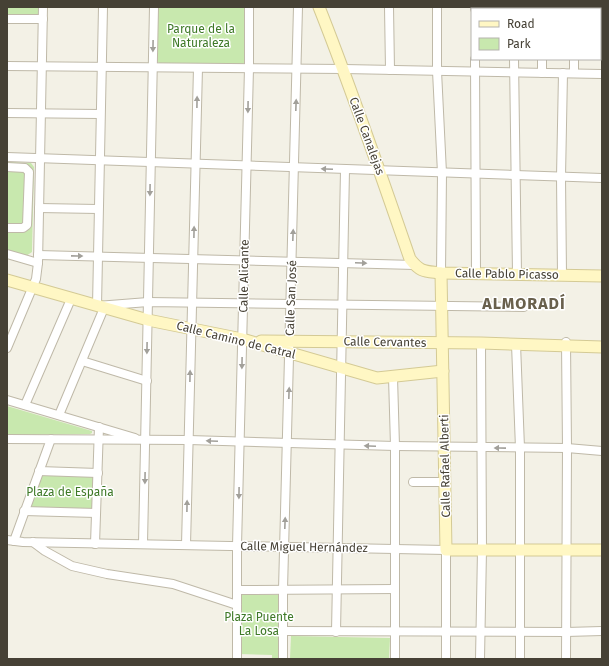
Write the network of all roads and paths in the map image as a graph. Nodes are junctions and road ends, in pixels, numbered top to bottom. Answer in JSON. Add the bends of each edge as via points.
{"nodes":[{"id":1,"x":43,"y":7,"type":"edge"},
{"id":2,"x":102,"y":7,"type":"edge"},
{"id":3,"x":154,"y":7,"type":"edge"},
{"id":4,"x":249,"y":7,"type":"edge"},
{"id":5,"x":298,"y":7,"type":"edge"},
{"id":6,"x":319,"y":7,"type":"edge"},
{"id":7,"x":389,"y":7,"type":"edge"},
{"id":8,"x":437,"y":7,"type":"edge"},
{"id":9,"x":7,"y":19,"type":"edge"},
{"id":10,"x":43,"y":20,"type":"junction"},
{"id":11,"x":475,"y":60,"type":"edge"},
{"id":12,"x":514,"y":60,"type":"edge"},
{"id":13,"x":542,"y":60,"type":"edge"},
{"id":14,"x":574,"y":60,"type":"edge"},
{"id":15,"x":7,"y":66,"type":"edge"},
{"id":16,"x":42,"y":66,"type":"junction"},
{"id":17,"x":101,"y":67,"type":"junction"},
{"id":18,"x":153,"y":67,"type":"junction"},
{"id":19,"x":198,"y":68,"type":"junction"},
{"id":20,"x":249,"y":68,"type":"junction"},
{"id":21,"x":297,"y":69,"type":"junction"},
{"id":22,"x":344,"y":69,"type":"junction"},
{"id":23,"x":390,"y":70,"type":"junction"},
{"id":24,"x":437,"y":71,"type":"junction"},
{"id":25,"x":476,"y":72,"type":"junction"},
{"id":26,"x":514,"y":73,"type":"junction"},
{"id":27,"x":542,"y":73,"type":"junction"},
{"id":28,"x":563,"y":73,"type":"junction"},
{"id":29,"x":574,"y":74,"type":"junction"},
{"id":30,"x":602,"y":74,"type":"edge"},
{"id":31,"x":7,"y":113,"type":"edge"},
{"id":32,"x":41,"y":113,"type":"junction"},
{"id":33,"x":100,"y":114,"type":"junction"},
{"id":34,"x":7,"y":157,"type":"edge"},
{"id":35,"x":40,"y":158,"type":"junction"},
{"id":36,"x":100,"y":160,"type":"junction"},
{"id":37,"x":151,"y":162,"type":"junction"},
{"id":38,"x":195,"y":164,"type":"junction"},
{"id":39,"x":247,"y":166,"type":"junction"},
{"id":40,"x":7,"y":167,"type":"edge"},
{"id":41,"x":295,"y":168,"type":"junction"},
{"id":42,"x":345,"y":170,"type":"junction"},
{"id":43,"x":380,"y":171,"type":"junction"},
{"id":44,"x":442,"y":173,"type":"junction"},
{"id":45,"x":476,"y":174,"type":"junction"},
{"id":46,"x":516,"y":175,"type":"junction"},
{"id":47,"x":561,"y":177,"type":"junction"},
{"id":48,"x":602,"y":178,"type":"edge"},
{"id":49,"x":39,"y":208,"type":"junction"},
{"id":50,"x":98,"y":209,"type":"junction"},
{"id":51,"x":7,"y":228,"type":"edge"},
{"id":52,"x":7,"y":254,"type":"edge"},
{"id":53,"x":98,"y":257,"type":"junction"},
{"id":54,"x":149,"y":258,"type":"junction"},
{"id":55,"x":38,"y":259,"type":"junction"},
{"id":56,"x":193,"y":259,"type":"junction"},
{"id":57,"x":244,"y":260,"type":"junction"},
{"id":58,"x":292,"y":262,"type":"junction"},
{"id":59,"x":343,"y":263,"type":"junction"},
{"id":60,"x":415,"y":265,"type":"junction"},
{"id":61,"x":441,"y":273,"type":"junction"},
{"id":62,"x":476,"y":273,"type":"junction"},
{"id":63,"x":517,"y":274,"type":"junction"},
{"id":64,"x":562,"y":275,"type":"junction"},
{"id":65,"x":602,"y":276,"type":"edge"},
{"id":66,"x":7,"y":280,"type":"edge"},
{"id":67,"x":33,"y":288,"type":"junction"},
{"id":68,"x":71,"y":299,"type":"junction"},
{"id":69,"x":148,"y":302,"type":"junction"},
{"id":70,"x":192,"y":303,"type":"junction"},
{"id":71,"x":243,"y":304,"type":"junction"},
{"id":72,"x":291,"y":304,"type":"junction"},
{"id":73,"x":342,"y":305,"type":"junction"},
{"id":74,"x":442,"y":306,"type":"junction"},
{"id":75,"x":100,"y":307,"type":"junction"},
{"id":76,"x":524,"y":307,"type":"dead end"},
{"id":77,"x":148,"y":320,"type":"junction"},
{"id":78,"x":191,"y":328,"type":"junction"},
{"id":79,"x":246,"y":340,"type":"junction"},
{"id":80,"x":290,"y":341,"type":"junction"},
{"id":81,"x":341,"y":342,"type":"junction"},
{"id":82,"x":442,"y":343,"type":"junction"},
{"id":83,"x":481,"y":343,"type":"junction"},
{"id":84,"x":566,"y":343,"type":"junction"},
{"id":85,"x":519,"y":344,"type":"junction"},
{"id":86,"x":602,"y":347,"type":"edge"},
{"id":87,"x":7,"y":348,"type":"edge"},
{"id":88,"x":290,"y":354,"type":"junction"},
{"id":89,"x":82,"y":360,"type":"junction"},
{"id":90,"x":341,"y":368,"type":"junction"},
{"id":91,"x":443,"y":371,"type":"junction"},
{"id":92,"x":393,"y":377,"type":"junction"},
{"id":93,"x":147,"y":381,"type":"junction"},
{"id":94,"x":7,"y":400,"type":"edge"},
{"id":95,"x":25,"y":405,"type":"junction"},
{"id":96,"x":59,"y":416,"type":"junction"},
{"id":97,"x":99,"y":427,"type":"junction"},
{"id":98,"x":9,"y":439,"type":"edge"},
{"id":99,"x":51,"y":439,"type":"junction"},
{"id":100,"x":99,"y":440,"type":"junction"},
{"id":101,"x":189,"y":440,"type":"junction"},
{"id":102,"x":146,"y":441,"type":"junction"},
{"id":103,"x":240,"y":442,"type":"junction"},
{"id":104,"x":287,"y":443,"type":"junction"},
{"id":105,"x":340,"y":445,"type":"junction"},
{"id":106,"x":395,"y":446,"type":"junction"},
{"id":107,"x":7,"y":447,"type":"edge"},
{"id":108,"x":445,"y":447,"type":"junction"},
{"id":109,"x":481,"y":448,"type":"junction"},
{"id":110,"x":520,"y":448,"type":"junction"},
{"id":111,"x":567,"y":448,"type":"junction"},
{"id":112,"x":602,"y":451,"type":"edge"},
{"id":113,"x":39,"y":471,"type":"junction"},
{"id":114,"x":98,"y":473,"type":"junction"},
{"id":115,"x":413,"y":482,"type":"dead end"},
{"id":116,"x":445,"y":482,"type":"junction"},
{"id":117,"x":24,"y":511,"type":"junction"},
{"id":118,"x":96,"y":513,"type":"junction"},
{"id":119,"x":10,"y":541,"type":"edge"},
{"id":120,"x":33,"y":542,"type":"junction"},
{"id":121,"x":95,"y":544,"type":"junction"},
{"id":122,"x":144,"y":544,"type":"junction"},
{"id":123,"x":186,"y":545,"type":"junction"},
{"id":124,"x":237,"y":546,"type":"junction"},
{"id":125,"x":285,"y":547,"type":"junction"},
{"id":126,"x":338,"y":548,"type":"junction"},
{"id":127,"x":395,"y":549,"type":"junction"},
{"id":128,"x":521,"y":549,"type":"junction"},
{"id":129,"x":567,"y":549,"type":"junction"},
{"id":130,"x":446,"y":550,"type":"junction"},
{"id":131,"x":482,"y":550,"type":"junction"},
{"id":132,"x":602,"y":550,"type":"edge"},
{"id":133,"x":237,"y":590,"type":"junction"},
{"id":134,"x":283,"y":590,"type":"junction"},
{"id":135,"x":337,"y":590,"type":"junction"},
{"id":136,"x":395,"y":590,"type":"junction"},
{"id":137,"x":237,"y":605,"type":"junction"},
{"id":138,"x":283,"y":631,"type":"junction"},
{"id":139,"x":446,"y":631,"type":"junction"},
{"id":140,"x":520,"y":631,"type":"junction"},
{"id":141,"x":602,"y":631,"type":"edge"},
{"id":142,"x":336,"y":632,"type":"junction"},
{"id":143,"x":395,"y":632,"type":"junction"},
{"id":144,"x":480,"y":632,"type":"junction"},
{"id":145,"x":566,"y":632,"type":"junction"},
{"id":146,"x":237,"y":659,"type":"edge"},
{"id":147,"x":283,"y":659,"type":"edge"},
{"id":148,"x":395,"y":659,"type":"edge"},
{"id":149,"x":446,"y":659,"type":"edge"},
{"id":150,"x":480,"y":659,"type":"edge"},
{"id":151,"x":520,"y":659,"type":"edge"},
{"id":152,"x":566,"y":659,"type":"edge"}],
"edges":[{"from":1,"to":10,"type":"street"},
{"from":2,"to":17,"type":"street"},
{"from":3,"to":18,"type":"street","one_way":true},
{"from":4,"to":20,"type":"street","name":"Calle Alicante"},
{"from":5,"to":21,"type":"street","name":"Calle San José"},
{"from":6,"to":22,"type":"main road","name":"Calle Canalejas"},
{"from":7,"to":23,"type":"street"},
{"from":8,"to":24,"type":"street"},
{"from":9,"to":10,"type":"street"},
{"from":10,"to":16,"type":"street"},
{"from":11,"to":25,"type":"street"},
{"from":12,"to":26,"type":"street"},
{"from":13,"to":27,"type":"street"},
{"from":14,"to":29,"type":"street"},
{"from":15,"to":16,"type":"street"},
{"from":16,"to":17,"type":"street"},
{"from":16,"to":32,"type":"street"},
{"from":17,"to":18,"type":"street"},
{"from":17,"to":33,"type":"street"},
{"from":18,"to":19,"type":"street"},
{"from":18,"to":37,"type":"street"},
{"from":19,"to":20,"type":"street"},
{"from":38,"to":19,"type":"street","one_way":true},
{"from":20,"to":21,"type":"street"},
{"from":20,"to":39,"type":"street","name":"Calle Alicante","one_way":true},
{"from":21,"to":22,"type":"street"},
{"from":41,"to":21,"type":"street","name":"Calle San José","one_way":true},
{"from":22,"to":23,"type":"street"},
{"from":22,"to":43,"type":"main road","name":"Calle Canalejas"},
{"from":23,"to":24,"type":"street"},
{"from":24,"to":25,"type":"street"},
{"from":24,"to":44,"type":"street"},
{"from":25,"to":26,"type":"street"},
{"from":25,"to":45,"type":"street"},
{"from":26,"to":27,"type":"street"},
{"from":26,"to":46,"type":"street"},
{"from":27,"to":28,"type":"street"},
{"from":28,"to":29,"type":"street"},
{"from":28,"to":47,"type":"street"},
{"from":29,"to":30,"type":"street"},
{"from":31,"to":32,"type":"street"},
{"from":32,"to":33,"type":"street"},
{"from":32,"to":35,"type":"street"},
{"from":33,"to":36,"type":"street"},
{"from":34,"to":35,"type":"street"},
{"from":35,"to":36,"type":"street"},
{"from":35,"to":49,"type":"street"},
{"from":36,"to":37,"type":"street"},
{"from":36,"to":50,"type":"street"},
{"from":37,"to":38,"type":"street"},
{"from":37,"to":54,"type":"street","one_way":true},
{"from":38,"to":39,"type":"street"},
{"from":56,"to":38,"type":"street","one_way":true},
{"from":39,"to":41,"type":"street"},
{"from":39,"to":57,"type":"street","name":"Calle Alicante"},
{"from":40,"to":51,"type":"street","via":[[25,168],[29,172],[27,225],[23,228]]},
{"from":42,"to":41,"type":"street","one_way":true},
{"from":58,"to":41,"type":"street","name":"Calle San José","one_way":true},
{"from":42,"to":43,"type":"street"},
{"from":42,"to":59,"type":"street"},
{"from":43,"to":44,"type":"street"},
{"from":43,"to":60,"type":"main road","name":"Calle Canalejas","via":[[410,259]]},
{"from":44,"to":45,"type":"street"},
{"from":44,"to":61,"type":"street"},
{"from":45,"to":46,"type":"street"},
{"from":45,"to":62,"type":"street"},
{"from":46,"to":47,"type":"street"},
{"from":46,"to":63,"type":"street"},
{"from":47,"to":48,"type":"street"},
{"from":47,"to":64,"type":"street"},
{"from":49,"to":50,"type":"street"},
{"from":49,"to":55,"type":"street"},
{"from":50,"to":53,"type":"street"},
{"from":52,"to":55,"type":"street"},
{"from":53,"to":54,"type":"street"},
{"from":55,"to":53,"type":"street","one_way":true},
{"from":53,"to":75,"type":"street"},
{"from":54,"to":56,"type":"street"},
{"from":54,"to":69,"type":"street"},
{"from":55,"to":67,"type":"street"},
{"from":56,"to":57,"type":"street"},
{"from":56,"to":70,"type":"street"},
{"from":57,"to":58,"type":"street"},
{"from":57,"to":71,"type":"street","name":"Calle Alicante"},
{"from":58,"to":59,"type":"street"},
{"from":58,"to":72,"type":"street","name":"Calle San José"},
{"from":59,"to":60,"type":"street","one_way":true},
{"from":59,"to":73,"type":"street"},
{"from":60,"to":61,"type":"main road","name":"Calle Pablo Picasso","via":[[426,272]]},
{"from":61,"to":62,"type":"main road","name":"Calle Pablo Picasso"},
{"from":61,"to":74,"type":"main road","name":"Calle Rafael Alberti"},
{"from":62,"to":63,"type":"main road","name":"Calle Pablo Picasso"},
{"from":63,"to":64,"type":"main road","name":"Calle Pablo Picasso"},
{"from":64,"to":65,"type":"main road","name":"Calle Pablo Picasso"},
{"from":66,"to":67,"type":"main road","name":"Calle Camino de Catral"},
{"from":67,"to":68,"type":"main road","name":"Calle Camino de Catral"},
{"from":67,"to":87,"type":"street"},
{"from":68,"to":75,"type":"main road","name":"Calle Camino de Catral"},
{"from":68,"to":95,"type":"street"},
{"from":69,"to":70,"type":"street"},
{"from":69,"to":75,"type":"street"},
{"from":69,"to":77,"type":"street"},
{"from":70,"to":71,"type":"street"},
{"from":70,"to":78,"type":"street"},
{"from":71,"to":72,"type":"street"},
{"from":71,"to":79,"type":"street","name":"Calle Alicante"},
{"from":72,"to":73,"type":"street"},
{"from":72,"to":80,"type":"street","name":"Calle San José"},
{"from":73,"to":74,"type":"street"},
{"from":73,"to":81,"type":"street"},
{"from":74,"to":76,"type":"street"},
{"from":74,"to":82,"type":"main road","name":"Calle Rafael Alberti"},
{"from":75,"to":77,"type":"main road","name":"Calle Camino de Catral"},
{"from":75,"to":89,"type":"street"},
{"from":77,"to":78,"type":"main road","name":"Calle Camino de Catral"},
{"from":77,"to":93,"type":"street","one_way":true},
{"from":78,"to":79,"type":"main road","name":"Calle Camino de Catral"},
{"from":101,"to":78,"type":"street","one_way":true},
{"from":79,"to":80,"type":"main road","name":"Calle Cervantes"},
{"from":79,"to":88,"type":"main road","name":"Calle Camino de Catral"},
{"from":79,"to":103,"type":"street","name":"Calle Alicante","one_way":true},
{"from":80,"to":81,"type":"main road","name":"Calle Cervantes"},
{"from":80,"to":88,"type":"street","name":"Calle San José"},
{"from":81,"to":82,"type":"main road","name":"Calle Cervantes"},
{"from":81,"to":90,"type":"street"},
{"from":82,"to":83,"type":"main road","name":"Calle Cervantes"},
{"from":82,"to":91,"type":"main road","name":"Calle Rafael Alberti"},
{"from":83,"to":85,"type":"main road","name":"Calle Cervantes"},
{"from":83,"to":109,"type":"street"},
{"from":84,"to":85,"type":"main road","name":"Calle Cervantes"},
{"from":84,"to":86,"type":"main road","name":"Calle Cervantes"},
{"from":84,"to":111,"type":"street"},
{"from":85,"to":110,"type":"street"},
{"from":88,"to":90,"type":"main road","name":"Calle Camino de Catral"},
{"from":104,"to":88,"type":"street","name":"Calle San José","one_way":true},
{"from":89,"to":93,"type":"street"},
{"from":89,"to":96,"type":"street"},
{"from":90,"to":92,"type":"main road","name":"Calle Camino de Catral","via":[[377,378]]},
{"from":90,"to":105,"type":"street"},
{"from":91,"to":92,"type":"main road","name":"Calle Camino de Catral"},
{"from":91,"to":108,"type":"main road","name":"Calle Rafael Alberti"},
{"from":92,"to":106,"type":"street"},
{"from":93,"to":102,"type":"street"},
{"from":94,"to":95,"type":"street"},
{"from":95,"to":96,"type":"street"},
{"from":96,"to":97,"type":"street"},
{"from":97,"to":100,"type":"street"},
{"from":97,"to":102,"type":"street"},
{"from":98,"to":99,"type":"street"},
{"from":98,"to":107,"type":"street"},
{"from":99,"to":100,"type":"street"},
{"from":99,"to":113,"type":"street"},
{"from":100,"to":102,"type":"street"},
{"from":100,"to":114,"type":"street"},
{"from":101,"to":102,"type":"street"},
{"from":103,"to":101,"type":"street","one_way":true},
{"from":123,"to":101,"type":"street","one_way":true},
{"from":102,"to":122,"type":"street","one_way":true},
{"from":103,"to":104,"type":"street"},
{"from":103,"to":124,"type":"street","name":"Calle Alicante","one_way":true},
{"from":104,"to":105,"type":"street"},
{"from":125,"to":104,"type":"street","name":"Calle San José","one_way":true},
{"from":106,"to":105,"type":"street","one_way":true},
{"from":105,"to":126,"type":"street"},
{"from":106,"to":108,"type":"street"},
{"from":106,"to":127,"type":"street"},
{"from":108,"to":109,"type":"street"},
{"from":108,"to":116,"type":"main road","name":"Calle Rafael Alberti"},
{"from":110,"to":109,"type":"street","one_way":true},
{"from":109,"to":131,"type":"street"},
{"from":110,"to":111,"type":"street"},
{"from":110,"to":128,"type":"street"},
{"from":111,"to":112,"type":"street"},
{"from":111,"to":129,"type":"street"},
{"from":113,"to":114,"type":"street"},
{"from":113,"to":117,"type":"street"},
{"from":114,"to":118,"type":"street"},
{"from":115,"to":116,"type":"street"},
{"from":116,"to":130,"type":"main road","name":"Calle Rafael Alberti"},
{"from":117,"to":118,"type":"street"},
{"from":117,"to":119,"type":"street"},
{"from":118,"to":121,"type":"street"},
{"from":119,"to":120,"type":"street","name":"Calle Miguel Hernández"},
{"from":120,"to":121,"type":"street","name":"Calle Miguel Hernández"},
{"from":120,"to":137,"type":"street","via":[[72,566],[173,584]]},
{"from":121,"to":122,"type":"street","name":"Calle Miguel Hernández"},
{"from":122,"to":123,"type":"street","name":"Calle Miguel Hernández"},
{"from":123,"to":124,"type":"street","name":"Calle Miguel Hernández"},
{"from":124,"to":125,"type":"street","name":"Calle Miguel Hernández"},
{"from":124,"to":133,"type":"street","name":"Calle Alicante"},
{"from":125,"to":126,"type":"street","name":"Calle Miguel Hernández"},
{"from":125,"to":134,"type":"street","name":"Calle San José"},
{"from":126,"to":127,"type":"street","name":"Calle Miguel Hernández"},
{"from":126,"to":135,"type":"street"},
{"from":127,"to":130,"type":"street","name":"Calle Miguel Hernández"},
{"from":127,"to":136,"type":"street"},
{"from":128,"to":129,"type":"main road","name":"Calle Miguel Hernández"},
{"from":128,"to":131,"type":"main road","name":"Calle Miguel Hernández"},
{"from":128,"to":140,"type":"street"},
{"from":129,"to":132,"type":"main road","name":"Calle Miguel Hernández"},
{"from":129,"to":145,"type":"street"},
{"from":130,"to":131,"type":"main road","name":"Calle Miguel Hernández"},
{"from":130,"to":139,"type":"street","name":"Calle Rafael Alberti"},
{"from":131,"to":144,"type":"street"},
{"from":133,"to":134,"type":"street"},
{"from":133,"to":137,"type":"street","name":"Calle Alicante"},
{"from":134,"to":135,"type":"street"},
{"from":134,"to":138,"type":"street","name":"Calle San José"},
{"from":135,"to":136,"type":"street"},
{"from":135,"to":142,"type":"street"},
{"from":136,"to":143,"type":"street"},
{"from":137,"to":146,"type":"street","name":"Calle Alicante"},
{"from":138,"to":142,"type":"street"},
{"from":138,"to":147,"type":"street","name":"Calle San José"},
{"from":139,"to":143,"type":"street"},
{"from":139,"to":144,"type":"street"},
{"from":139,"to":149,"type":"street","name":"Calle Rafael Alberti"},
{"from":140,"to":144,"type":"street"},
{"from":140,"to":145,"type":"street"},
{"from":140,"to":151,"type":"street"},
{"from":141,"to":145,"type":"street"},
{"from":142,"to":143,"type":"street"},
{"from":143,"to":148,"type":"street"},
{"from":144,"to":150,"type":"street"},
{"from":145,"to":152,"type":"street"}]}
